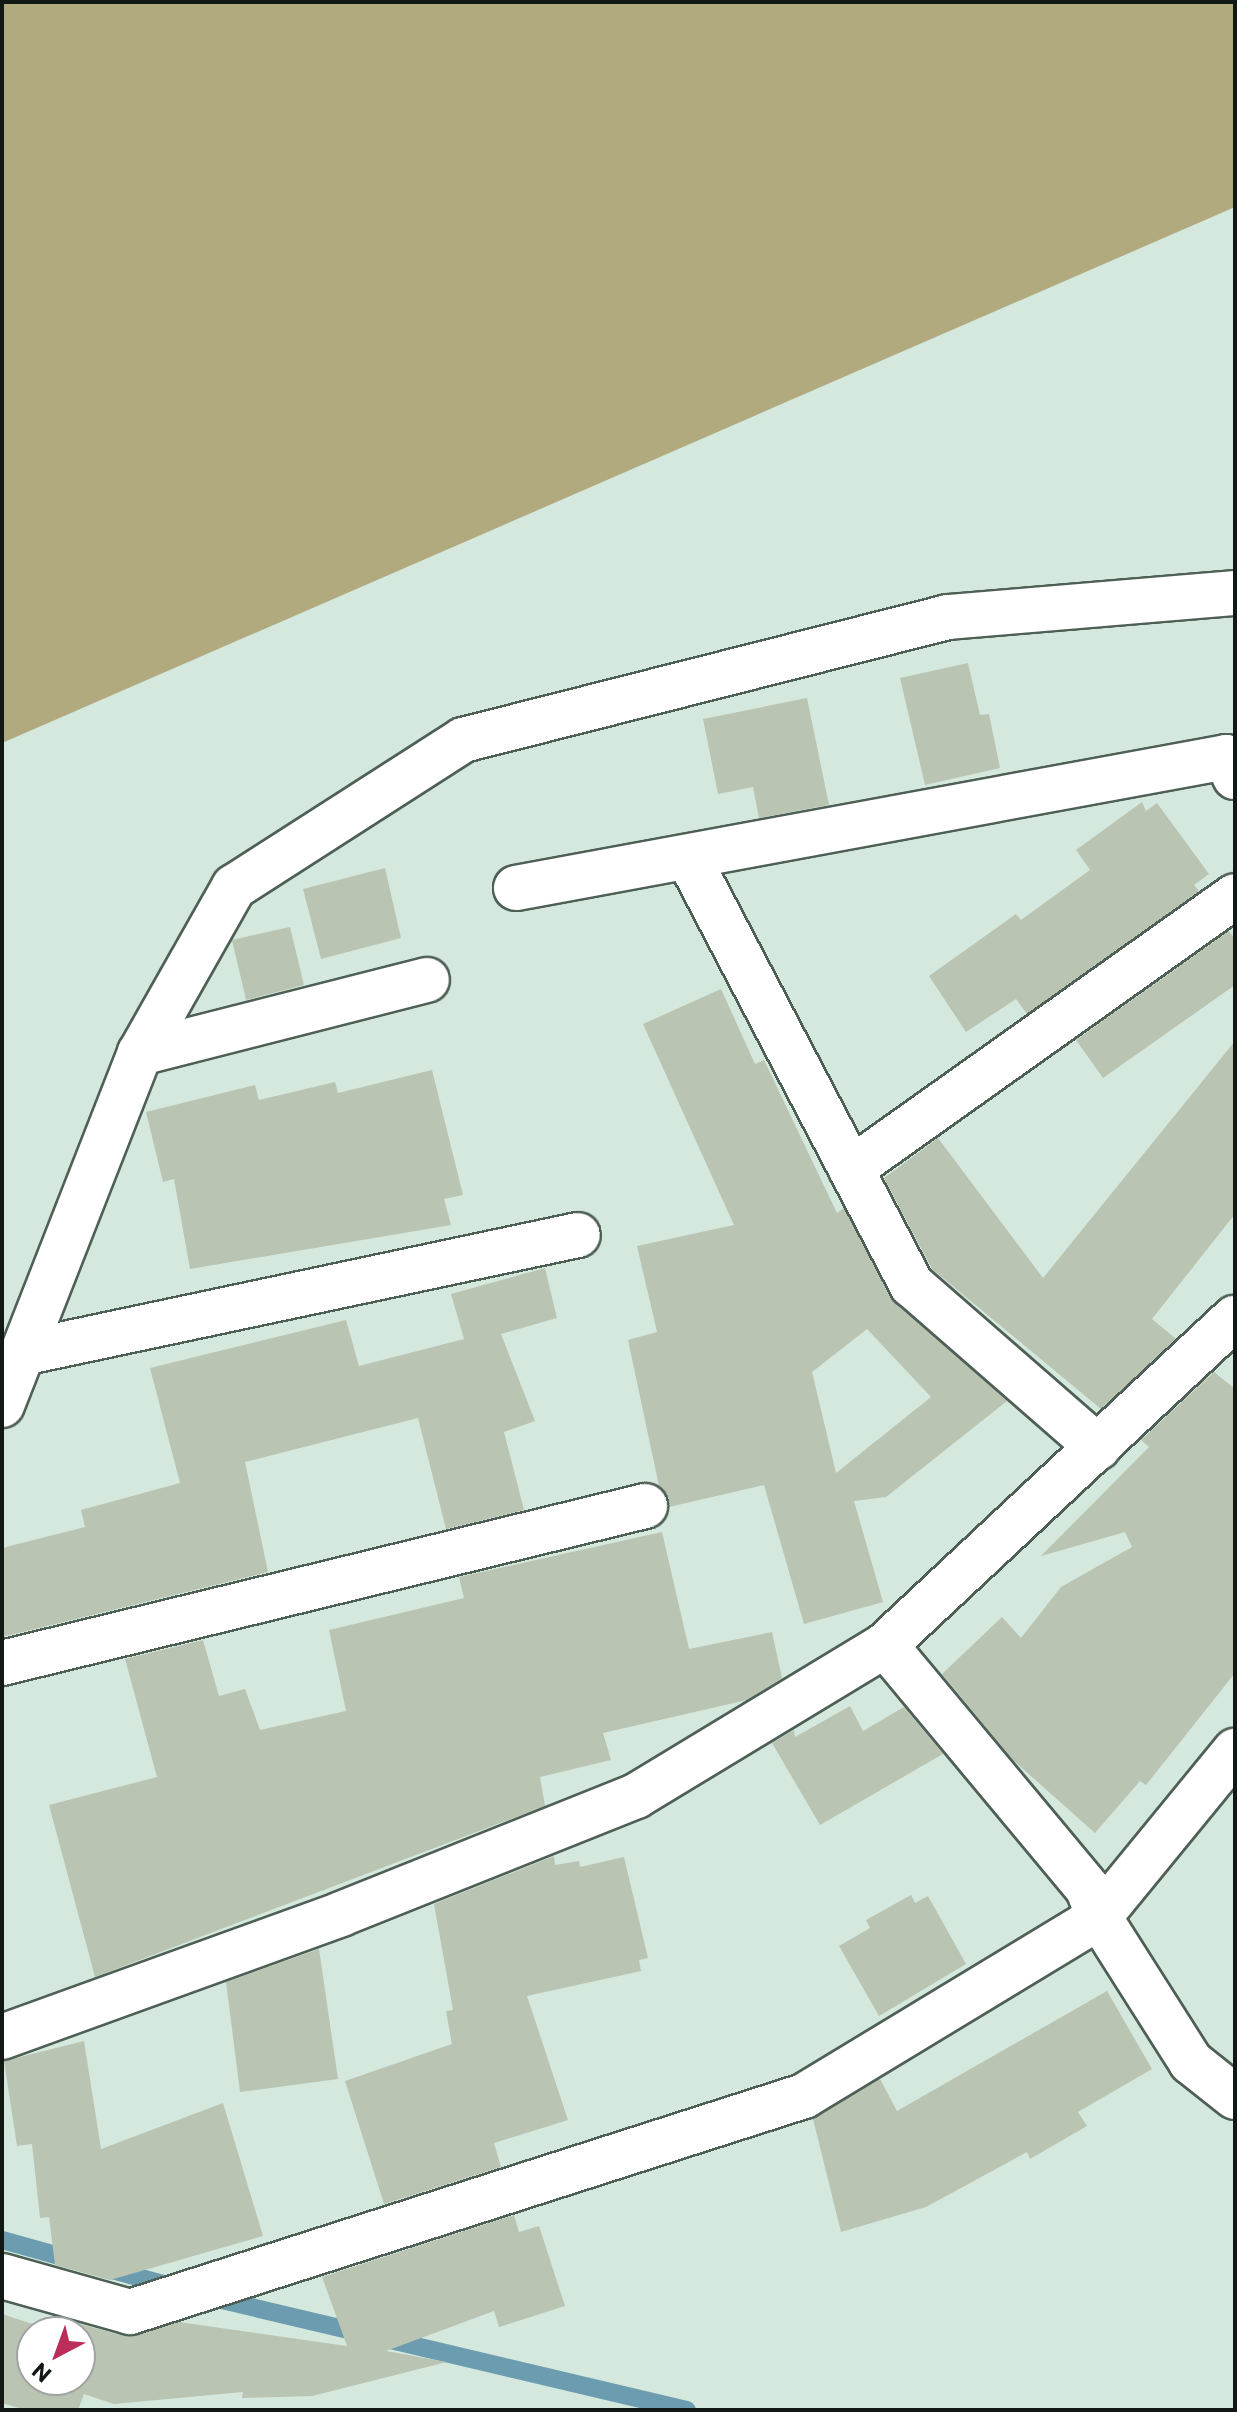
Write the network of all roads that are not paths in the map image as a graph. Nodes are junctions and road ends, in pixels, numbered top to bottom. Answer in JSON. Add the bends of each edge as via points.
{"nodes":[{"id":1,"x":1235,"y":593,"type":"edge"},
{"id":2,"x":1235,"y":777,"type":"edge"},
{"id":3,"x":689,"y":859,"type":"junction"},
{"id":4,"x":516,"y":888,"type":"dead end"},
{"id":5,"x":1235,"y":896,"type":"edge"},
{"id":6,"x":427,"y":980,"type":"dead end"},
{"id":7,"x":140,"y":1053,"type":"junction"},
{"id":8,"x":851,"y":1169,"type":"junction"},
{"id":9,"x":578,"y":1235,"type":"dead end"},
{"id":10,"x":1235,"y":1318,"type":"edge"},
{"id":11,"x":27,"y":1352,"type":"junction"},
{"id":12,"x":2,"y":1405,"type":"edge"},
{"id":13,"x":1098,"y":1447,"type":"junction"},
{"id":14,"x":645,"y":1506,"type":"dead end"},
{"id":15,"x":885,"y":1645,"type":"junction"},
{"id":16,"x":2,"y":1663,"type":"edge"},
{"id":17,"x":1235,"y":1751,"type":"edge"},
{"id":18,"x":1099,"y":1917,"type":"junction"},
{"id":19,"x":2,"y":2037,"type":"edge"},
{"id":20,"x":1235,"y":2097,"type":"edge"},
{"id":21,"x":2,"y":2276,"type":"edge"}],
"edges":[{"from":1,"to":7,"type":"street","via":[[948,617],[463,740],[234,887]]},
{"from":2,"to":3,"type":"street","via":[[1226,757]]},
{"from":3,"to":4,"type":"street"},
{"from":3,"to":8,"type":"street"},
{"from":5,"to":8,"type":"street"},
{"from":6,"to":7,"type":"street"},
{"from":7,"to":11,"type":"street"},
{"from":8,"to":13,"type":"street","via":[[912,1285]]},
{"from":9,"to":11,"type":"street"},
{"from":10,"to":13,"type":"street"},
{"from":11,"to":12,"type":"street"},
{"from":13,"to":15,"type":"street"},
{"from":14,"to":16,"type":"street"},
{"from":15,"to":18,"type":"street","via":[[1088,1889]]},
{"from":15,"to":19,"type":"street","via":[[636,1796],[341,1914]]},
{"from":17,"to":18,"type":"street"},
{"from":18,"to":20,"type":"street","via":[[1191,2062]]},
{"from":18,"to":21,"type":"street","via":[[804,2096],[130,2312]]}]}
